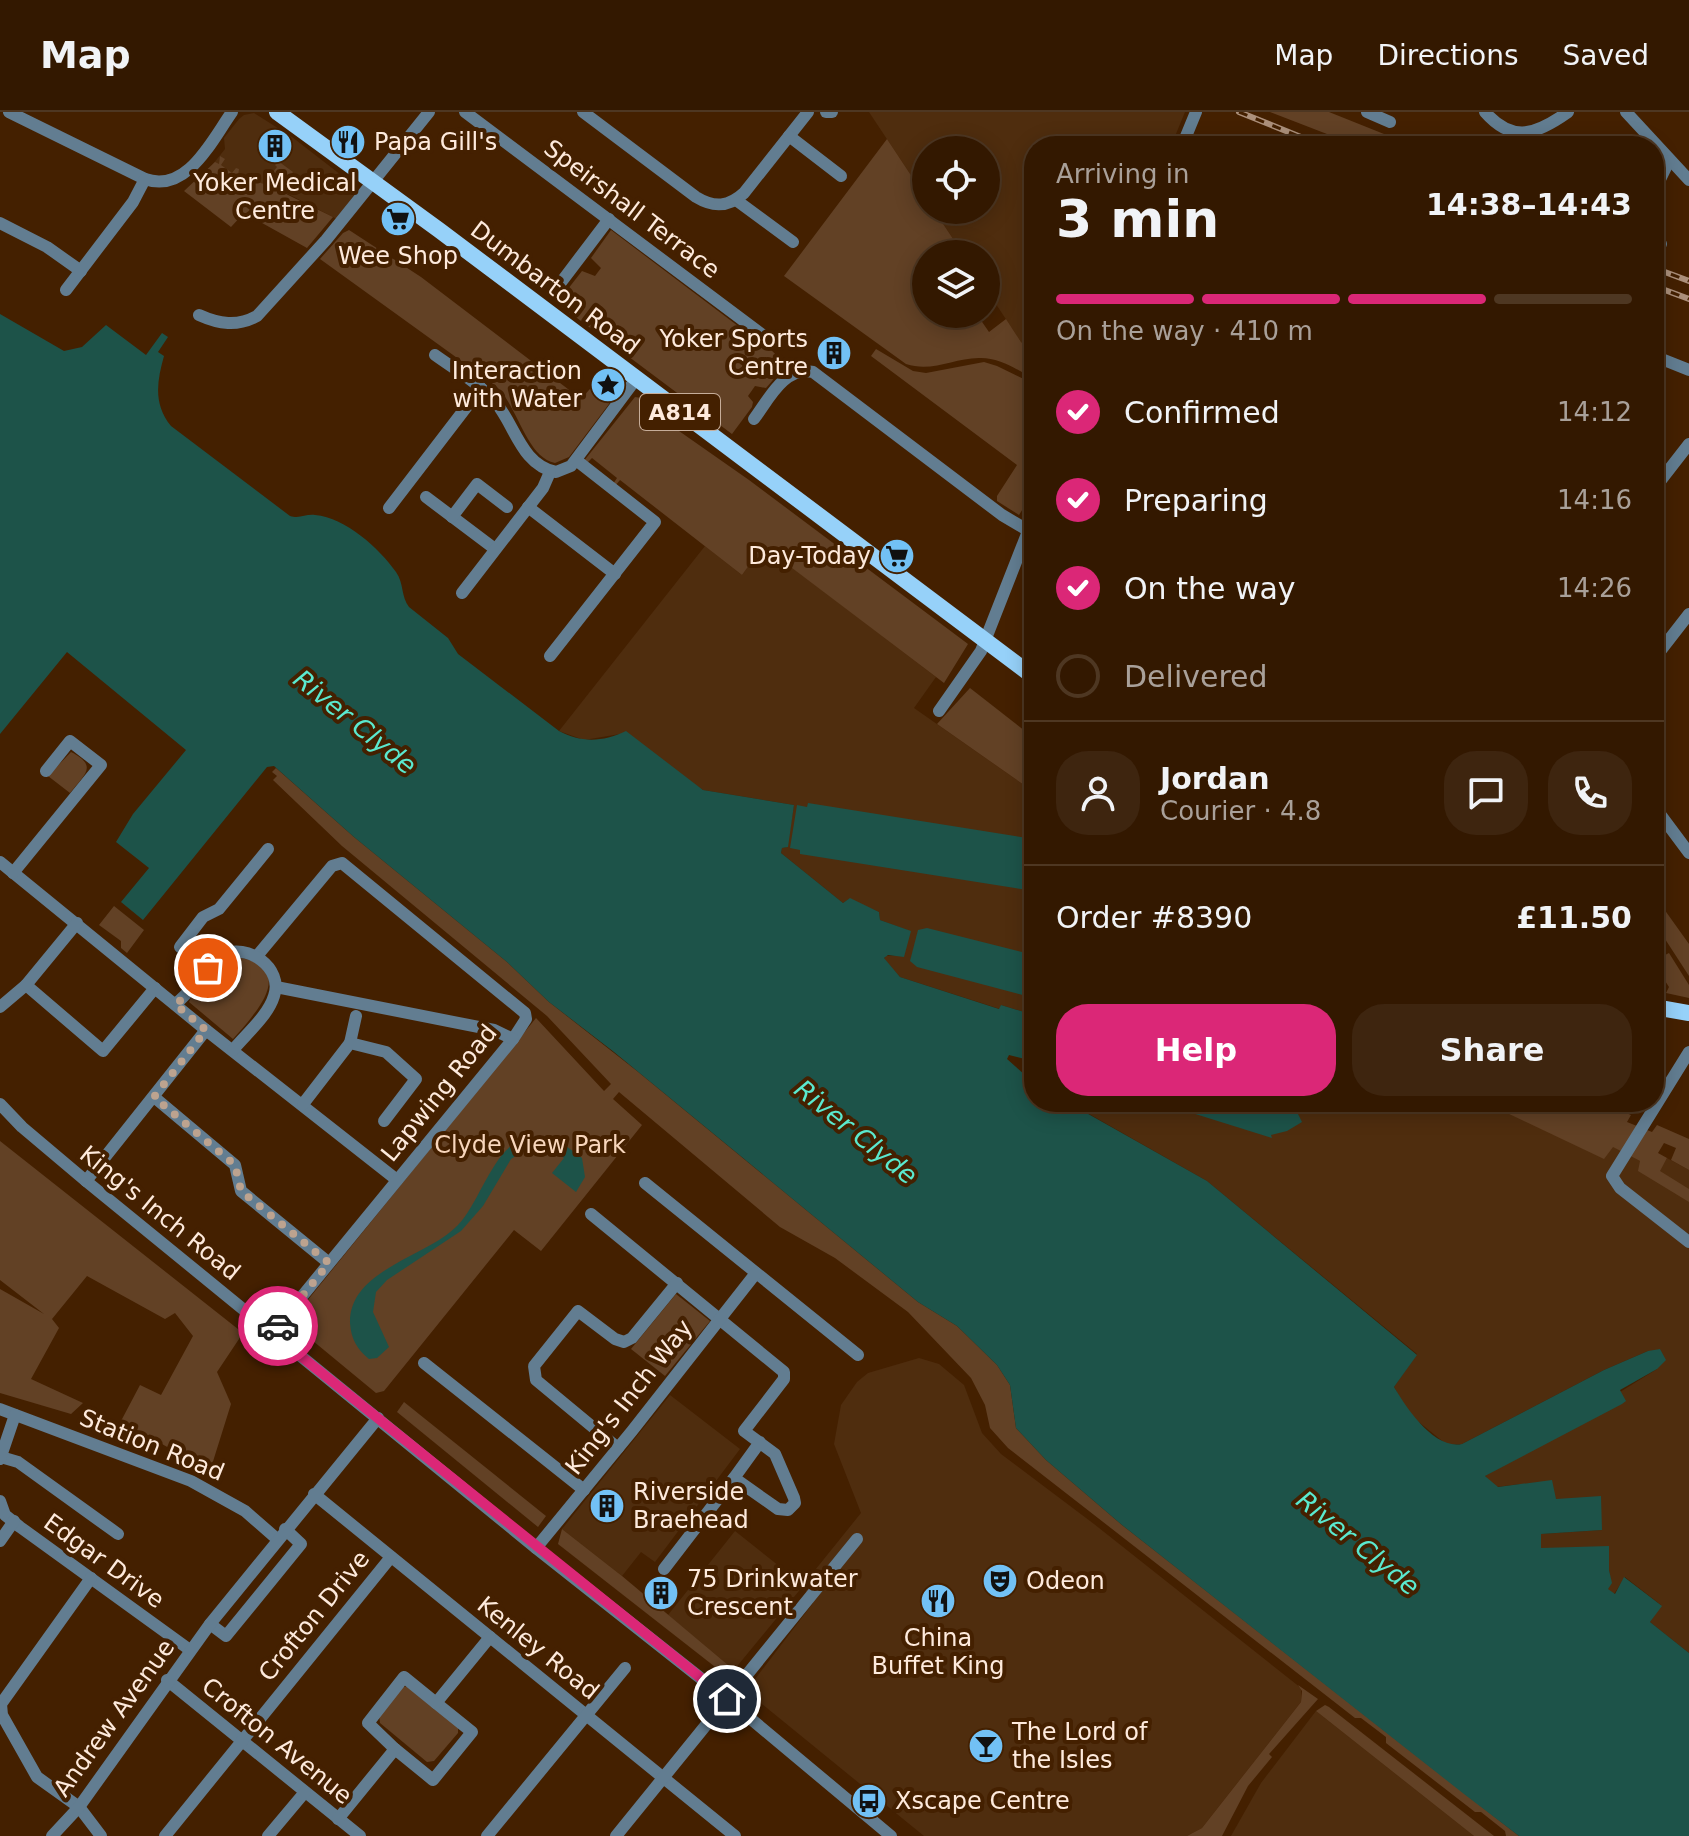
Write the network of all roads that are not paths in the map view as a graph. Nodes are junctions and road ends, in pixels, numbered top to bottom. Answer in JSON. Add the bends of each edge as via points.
{"nodes":[{"id":1,"x":9,"y":112,"type":"edge"},
{"id":2,"x":232,"y":112,"type":"edge"},
{"id":3,"x":277,"y":112,"type":"edge"},
{"id":4,"x":429,"y":112,"type":"edge"},
{"id":5,"x":465,"y":112,"type":"edge"},
{"id":6,"x":583,"y":112,"type":"edge"},
{"id":7,"x":808,"y":112,"type":"edge"},
{"id":8,"x":1367,"y":112,"type":"edge"},
{"id":9,"x":1485,"y":112,"type":"edge"},
{"id":10,"x":1568,"y":112,"type":"edge"},
{"id":11,"x":1626,"y":112,"type":"edge"},
{"id":12,"x":1194,"y":115,"type":"edge"},
{"id":13,"x":1390,"y":122,"type":"dead end"},
{"id":14,"x":789,"y":136,"type":"junction"},
{"id":15,"x":1186,"y":136,"type":"edge"},
{"id":16,"x":1647,"y":136,"type":"edge"},
{"id":17,"x":1664,"y":155,"type":"edge"},
{"id":18,"x":1669,"y":161,"type":"junction"},
{"id":19,"x":1664,"y":171,"type":"edge"},
{"id":20,"x":841,"y":176,"type":"dead end"},
{"id":21,"x":145,"y":179,"type":"junction"},
{"id":22,"x":1689,"y":180,"type":"edge"},
{"id":23,"x":374,"y":183,"type":"junction"},
{"id":24,"x":736,"y":200,"type":"junction"},
{"id":25,"x":784,"y":216,"type":"dead end"},
{"id":26,"x":609,"y":219,"type":"junction"},
{"id":27,"x":0,"y":223,"type":"edge"},
{"id":28,"x":775,"y":229,"type":"junction"},
{"id":29,"x":793,"y":242,"type":"dead end"},
{"id":30,"x":81,"y":271,"type":"junction"},
{"id":31,"x":559,"y":285,"type":"dead end"},
{"id":32,"x":66,"y":290,"type":"dead end"},
{"id":33,"x":199,"y":315,"type":"dead end"},
{"id":34,"x":772,"y":342,"type":"dead end"},
{"id":35,"x":435,"y":355,"type":"dead end"},
{"id":36,"x":1664,"y":360,"type":"edge"},
{"id":37,"x":1684,"y":368,"type":"edge"},
{"id":38,"x":636,"y":379,"type":"junction"},
{"id":39,"x":1689,"y":379,"type":"edge"},
{"id":40,"x":481,"y":388,"type":"junction"},
{"id":41,"x":754,"y":419,"type":"dead end"},
{"id":42,"x":1689,"y":444,"type":"edge"},
{"id":43,"x":576,"y":460,"type":"junction"},
{"id":44,"x":550,"y":472,"type":"junction"},
{"id":45,"x":1664,"y":476,"type":"edge"},
{"id":46,"x":426,"y":497,"type":"dead end"},
{"id":47,"x":507,"y":507,"type":"dead end"},
{"id":48,"x":528,"y":507,"type":"junction"},
{"id":49,"x":389,"y":508,"type":"dead end"},
{"id":50,"x":452,"y":517,"type":"junction"},
{"id":51,"x":1024,"y":529,"type":"edge"},
{"id":52,"x":495,"y":549,"type":"junction"},
{"id":53,"x":1024,"y":549,"type":"edge"},
{"id":54,"x":615,"y":574,"type":"junction"},
{"id":55,"x":462,"y":593,"type":"dead end"},
{"id":56,"x":1689,"y":614,"type":"edge"},
{"id":57,"x":985,"y":640,"type":"junction"},
{"id":58,"x":1664,"y":646,"type":"edge"},
{"id":59,"x":550,"y":656,"type":"dead end"},
{"id":60,"x":1024,"y":669,"type":"edge"},
{"id":61,"x":939,"y":711,"type":"dead end"},
{"id":62,"x":46,"y":771,"type":"dead end"},
{"id":63,"x":1664,"y":819,"type":"edge"},
{"id":64,"x":268,"y":849,"type":"dead end"},
{"id":65,"x":1689,"y":853,"type":"edge"},
{"id":66,"x":0,"y":862,"type":"edge"},
{"id":67,"x":13,"y":873,"type":"junction"},
{"id":68,"x":77,"y":923,"type":"junction"},
{"id":69,"x":257,"y":956,"type":"junction"},
{"id":70,"x":208,"y":968,"type":"junction"},
{"id":71,"x":26,"y":985,"type":"junction"},
{"id":72,"x":276,"y":987,"type":"junction"},
{"id":73,"x":155,"y":988,"type":"junction"},
{"id":74,"x":2,"y":1000,"type":"edge"},
{"id":75,"x":175,"y":1004,"type":"junction"},
{"id":76,"x":1664,"y":1009,"type":"edge"},
{"id":77,"x":1689,"y":1013,"type":"edge"},
{"id":78,"x":356,"y":1016,"type":"dead end"},
{"id":79,"x":206,"y":1030,"type":"junction"},
{"id":80,"x":513,"y":1039,"type":"junction"},
{"id":81,"x":350,"y":1043,"type":"junction"},
{"id":82,"x":233,"y":1050,"type":"junction"},
{"id":83,"x":1689,"y":1052,"type":"edge"},
{"id":84,"x":1664,"y":1091,"type":"edge"},
{"id":85,"x":154,"y":1097,"type":"junction"},
{"id":86,"x":0,"y":1104,"type":"edge"},
{"id":87,"x":303,"y":1104,"type":"junction"},
{"id":88,"x":1651,"y":1112,"type":"edge"},
{"id":89,"x":384,"y":1121,"type":"dead end"},
{"id":90,"x":397,"y":1180,"type":"junction"},
{"id":91,"x":86,"y":1181,"type":"junction"},
{"id":92,"x":645,"y":1183,"type":"dead end"},
{"id":93,"x":591,"y":1214,"type":"dead end"},
{"id":94,"x":1689,"y":1242,"type":"edge"},
{"id":95,"x":329,"y":1263,"type":"junction"},
{"id":96,"x":756,"y":1273,"type":"junction"},
{"id":97,"x":677,"y":1283,"type":"junction"},
{"id":98,"x":720,"y":1318,"type":"junction"},
{"id":99,"x":272,"y":1333,"type":"junction"},
{"id":100,"x":858,"y":1355,"type":"dead end"},
{"id":101,"x":424,"y":1363,"type":"dead end"},
{"id":102,"x":0,"y":1409,"type":"edge"},
{"id":103,"x":15,"y":1415,"type":"junction"},
{"id":104,"x":378,"y":1418,"type":"junction"},
{"id":105,"x":760,"y":1442,"type":"junction"},
{"id":106,"x":618,"y":1448,"type":"junction"},
{"id":107,"x":0,"y":1458,"type":"edge"},
{"id":108,"x":734,"y":1478,"type":"junction"},
{"id":109,"x":584,"y":1490,"type":"junction"},
{"id":110,"x":314,"y":1494,"type":"junction"},
{"id":111,"x":0,"y":1501,"type":"edge"},
{"id":112,"x":14,"y":1521,"type":"junction"},
{"id":113,"x":118,"y":1534,"type":"dead end"},
{"id":114,"x":281,"y":1534,"type":"junction"},
{"id":115,"x":857,"y":1539,"type":"dead end"},
{"id":116,"x":0,"y":1541,"type":"edge"},
{"id":117,"x":536,"y":1548,"type":"junction"},
{"id":118,"x":391,"y":1557,"type":"junction"},
{"id":119,"x":664,"y":1569,"type":"dead end"},
{"id":120,"x":91,"y":1578,"type":"junction"},
{"id":121,"x":210,"y":1624,"type":"junction"},
{"id":122,"x":490,"y":1637,"type":"junction"},
{"id":123,"x":190,"y":1650,"type":"junction"},
{"id":124,"x":625,"y":1668,"type":"dead end"},
{"id":125,"x":167,"y":1680,"type":"junction"},
{"id":126,"x":727,"y":1699,"type":"junction"},
{"id":127,"x":436,"y":1703,"type":"junction"},
{"id":128,"x":586,"y":1715,"type":"junction"},
{"id":129,"x":241,"y":1740,"type":"junction"},
{"id":130,"x":395,"y":1749,"type":"junction"},
{"id":131,"x":663,"y":1778,"type":"junction"},
{"id":132,"x":305,"y":1792,"type":"junction"},
{"id":133,"x":79,"y":1807,"type":"junction"},
{"id":134,"x":338,"y":1819,"type":"junction"},
{"id":135,"x":52,"y":1836,"type":"edge"},
{"id":136,"x":101,"y":1836,"type":"edge"},
{"id":137,"x":165,"y":1836,"type":"edge"},
{"id":138,"x":268,"y":1836,"type":"edge"},
{"id":139,"x":360,"y":1836,"type":"edge"},
{"id":140,"x":487,"y":1836,"type":"edge"},
{"id":141,"x":616,"y":1836,"type":"edge"},
{"id":142,"x":735,"y":1836,"type":"edge"},
{"id":143,"x":891,"y":1836,"type":"edge"}],
"edges":[{"from":1,"to":21,"type":"street"},
{"from":2,"to":21,"type":"street","via":[[181,176],[162,183]]},
{"from":3,"to":23,"type":"main road","name":"Dumbarton Road","number":"A814"},
{"from":4,"to":23,"type":"street"},
{"from":5,"to":26,"type":"street","name":"Speirshall Terrace"},
{"from":6,"to":24,"type":"street","via":[[703,201],[718,205]]},
{"from":7,"to":14,"type":"street"},
{"from":8,"to":13,"type":"street"},
{"from":9,"to":10,"type":"street","via":[[1504,129],[1525,133]]},
{"from":11,"to":16,"type":"street"},
{"from":12,"to":15,"type":"street"},
{"from":14,"to":20,"type":"street"},
{"from":14,"to":24,"type":"street"},
{"from":17,"to":18,"type":"street"},
{"from":18,"to":19,"type":"street"},
{"from":18,"to":22,"type":"street"},
{"from":21,"to":30,"type":"street"},
{"from":23,"to":33,"type":"street","via":[[257,316],[233,324]]},
{"from":23,"to":38,"type":"main road","name":"Dumbarton Road","number":"A814"},
{"from":24,"to":28,"type":"street"},
{"from":25,"to":28,"type":"street"},
{"from":26,"to":31,"type":"street"},
{"from":26,"to":34,"type":"street","name":"Speirshall Terrace"},
{"from":27,"to":30,"type":"street"},
{"from":28,"to":29,"type":"street"},
{"from":30,"to":32,"type":"street"},
{"from":35,"to":40,"type":"street"},
{"from":36,"to":37,"type":"street"},
{"from":37,"to":39,"type":"street"},
{"from":38,"to":43,"type":"street"},
{"from":38,"to":57,"type":"main road","name":"Dumbarton Road","number":"A814"},
{"from":40,"to":44,"type":"street","via":[[498,404],[522,445]]},
{"from":40,"to":49,"type":"street"},
{"from":41,"to":51,"type":"street","via":[[786,378],[800,371],[819,376]]},
{"from":42,"to":45,"type":"street"},
{"from":43,"to":44,"type":"street","via":[[562,472]]},
{"from":43,"to":54,"type":"street","via":[[655,522]]},
{"from":44,"to":48,"type":"street"},
{"from":46,"to":50,"type":"street"},
{"from":47,"to":50,"type":"street","via":[[477,484]]},
{"from":48,"to":52,"type":"street"},
{"from":48,"to":54,"type":"street"},
{"from":50,"to":52,"type":"street"},
{"from":52,"to":55,"type":"street"},
{"from":53,"to":57,"type":"street"},
{"from":54,"to":59,"type":"street"},
{"from":56,"to":58,"type":"street"},
{"from":57,"to":60,"type":"main road","name":"Dumbarton Road","number":"A814"},
{"from":57,"to":61,"type":"street"},
{"from":62,"to":67,"type":"street","via":[[70,741],[101,765]]},
{"from":63,"to":65,"type":"street"},
{"from":64,"to":70,"type":"street","via":[[180,947]]},
{"from":66,"to":67,"type":"street"},
{"from":67,"to":68,"type":"street"},
{"from":68,"to":71,"type":"street"},
{"from":68,"to":73,"type":"street"},
{"from":69,"to":70,"type":"street","via":[[230,952]]},
{"from":69,"to":72,"type":"street"},
{"from":69,"to":80,"type":"street","name":"Lapwing Road","via":[[332,866],[346,864],[525,1013]]},
{"from":70,"to":75,"type":"street"},
{"from":71,"to":73,"type":"street","via":[[103,1051]]},
{"from":71,"to":74,"type":"street"},
{"from":72,"to":80,"type":"street","via":[[496,1030]]},
{"from":72,"to":82,"type":"street","via":[[270,1005]]},
{"from":73,"to":75,"type":"street"},
{"from":75,"to":79,"type":"street"},
{"from":76,"to":77,"type":"main road"},
{"from":78,"to":81,"type":"street"},
{"from":79,"to":82,"type":"street"},
{"from":79,"to":85,"type":"street"},
{"from":80,"to":90,"type":"street","name":"Lapwing Road"},
{"from":81,"to":87,"type":"street"},
{"from":81,"to":89,"type":"street","via":[[386,1052],[416,1079]]},
{"from":82,"to":87,"type":"street"},
{"from":83,"to":84,"type":"street"},
{"from":85,"to":91,"type":"street"},
{"from":85,"to":95,"type":"street","via":[[235,1165],[241,1191]]},
{"from":86,"to":91,"type":"street","name":"King's Inch Road"},
{"from":87,"to":90,"type":"street"},
{"from":88,"to":94,"type":"street","via":[[1612,1173],[1613,1181]]},
{"from":90,"to":95,"type":"street","name":"Lapwing Road"},
{"from":91,"to":99,"type":"street","name":"King's Inch Road"},
{"from":92,"to":96,"type":"street"},
{"from":93,"to":97,"type":"street"},
{"from":95,"to":99,"type":"street","name":"Lapwing Road"},
{"from":96,"to":98,"type":"street","name":"King's Inch Way"},
{"from":96,"to":100,"type":"street"},
{"from":97,"to":98,"type":"street"},
{"from":97,"to":106,"type":"street","via":[[624,1342],[578,1311],[534,1366],[536,1380]]},
{"from":98,"to":105,"type":"street","via":[[784,1372],[744,1431]]},
{"from":98,"to":106,"type":"street","name":"King's Inch Way"},
{"from":99,"to":104,"type":"street","name":"King's Inch Road"},
{"from":101,"to":109,"type":"street"},
{"from":102,"to":103,"type":"street","name":"Station Road"},
{"from":103,"to":107,"type":"street"},
{"from":103,"to":114,"type":"street","name":"Station Road","via":[[191,1481]]},
{"from":104,"to":110,"type":"street","name":"Andrew Avenue"},
{"from":104,"to":117,"type":"street","name":"King's Inch Road"},
{"from":105,"to":108,"type":"street"},
{"from":105,"to":108,"type":"street","via":[[775,1454],[794,1498],[792,1507],[778,1509]]},
{"from":106,"to":109,"type":"street","name":"King's Inch Way"},
{"from":107,"to":113,"type":"street","via":[[18,1462]]},
{"from":108,"to":119,"type":"street"},
{"from":109,"to":117,"type":"street","name":"King's Inch Way"},
{"from":110,"to":114,"type":"street","name":"Andrew Avenue"},
{"from":110,"to":118,"type":"street","name":"Kenley Road"},
{"from":111,"to":112,"type":"street","name":"Edgar Drive"},
{"from":112,"to":116,"type":"street"},
{"from":112,"to":120,"type":"street","name":"Edgar Drive"},
{"from":114,"to":121,"type":"street","name":"Andrew Avenue"},
{"from":114,"to":121,"type":"street","via":[[301,1544],[226,1636]]},
{"from":115,"to":126,"type":"street"},
{"from":117,"to":126,"type":"street","name":"King's Inch Road"},
{"from":118,"to":122,"type":"street","name":"Kenley Road"},
{"from":118,"to":129,"type":"street","name":"Crofton Drive"},
{"from":120,"to":123,"type":"street","name":"Edgar Drive"},
{"from":120,"to":133,"type":"street","via":[[1,1704],[37,1777]]},
{"from":121,"to":123,"type":"street","name":"Andrew Avenue"},
{"from":122,"to":127,"type":"street"},
{"from":122,"to":128,"type":"street","name":"Kenley Road"},
{"from":123,"to":125,"type":"street","name":"Andrew Avenue"},
{"from":124,"to":128,"type":"street"},
{"from":125,"to":129,"type":"street","name":"Crofton Avenue"},
{"from":125,"to":133,"type":"street","name":"Andrew Avenue"},
{"from":126,"to":131,"type":"street"},
{"from":126,"to":143,"type":"street","name":"King's Inch Road"},
{"from":127,"to":130,"type":"street","via":[[404,1677],[368,1723]]},
{"from":127,"to":130,"type":"street","via":[[472,1732],[433,1780]]},
{"from":128,"to":131,"type":"street","name":"Kenley Road"},
{"from":128,"to":140,"type":"street"},
{"from":129,"to":132,"type":"street","name":"Crofton Avenue"},
{"from":129,"to":137,"type":"street","name":"Crofton Drive"},
{"from":130,"to":134,"type":"street"},
{"from":131,"to":141,"type":"street"},
{"from":131,"to":142,"type":"street","name":"Kenley Road"},
{"from":132,"to":134,"type":"street","name":"Crofton Avenue"},
{"from":132,"to":138,"type":"street"},
{"from":133,"to":135,"type":"street","name":"Andrew Avenue"},
{"from":133,"to":136,"type":"street"},
{"from":134,"to":139,"type":"street","name":"Crofton Avenue"}]}
